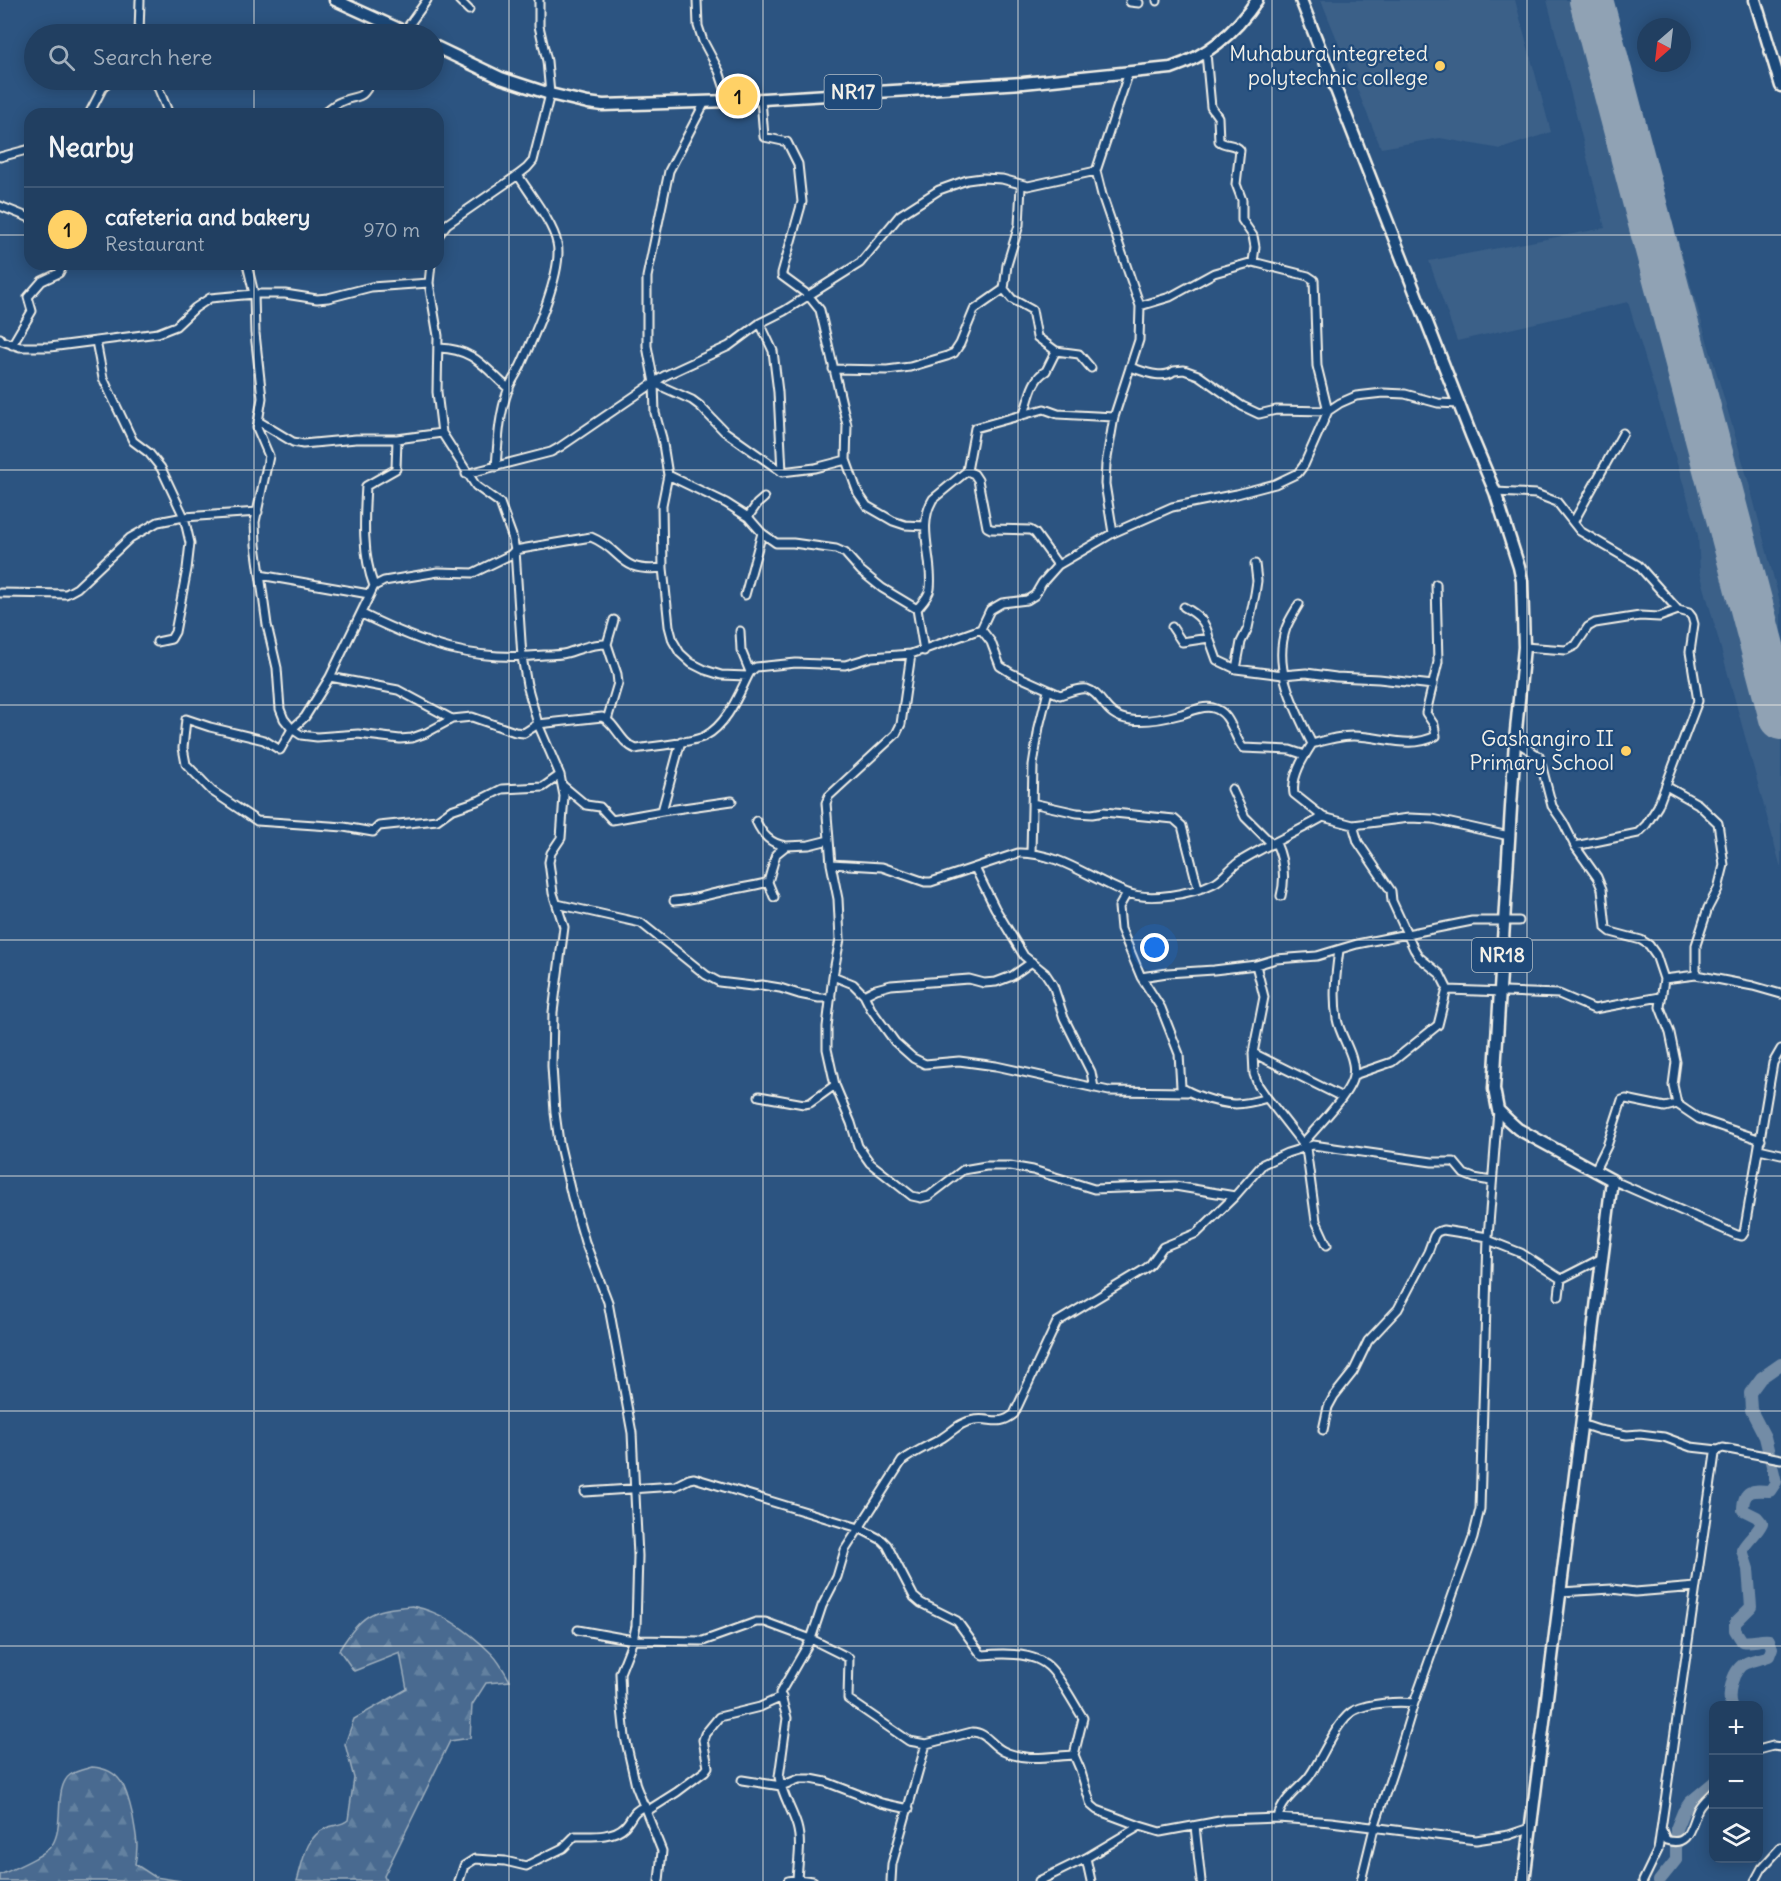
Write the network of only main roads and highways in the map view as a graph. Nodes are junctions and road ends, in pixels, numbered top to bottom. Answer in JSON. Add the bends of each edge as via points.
{"nodes":[{"id":1,"x":335,"y":0,"type":"edge"},
{"id":2,"x":1257,"y":0,"type":"edge"},
{"id":3,"x":1301,"y":0,"type":"edge"},
{"id":4,"x":1755,"y":0,"type":"edge"},
{"id":5,"x":350,"y":3,"type":"edge"},
{"id":6,"x":387,"y":24,"type":"edge"},
{"id":7,"x":444,"y":51,"type":"edge"},
{"id":8,"x":1781,"y":86,"type":"edge"},
{"id":9,"x":1524,"y":1881,"type":"edge"}],
"edges":[{"from":1,"to":5,"type":"main road"},
{"from":2,"to":7,"type":"main road","number":"NR17","via":[[1226,38],[1187,63],[1171,68],[1023,83],[603,105],[501,78]]},
{"from":3,"to":9,"type":"main road","number":"NR18","via":[[1495,492],[1522,581],[1524,647],[1499,992],[1494,1089],[1498,1110],[1518,1129],[1612,1180]]},
{"from":4,"to":8,"type":"main road"},
{"from":5,"to":6,"type":"main road"}]}
